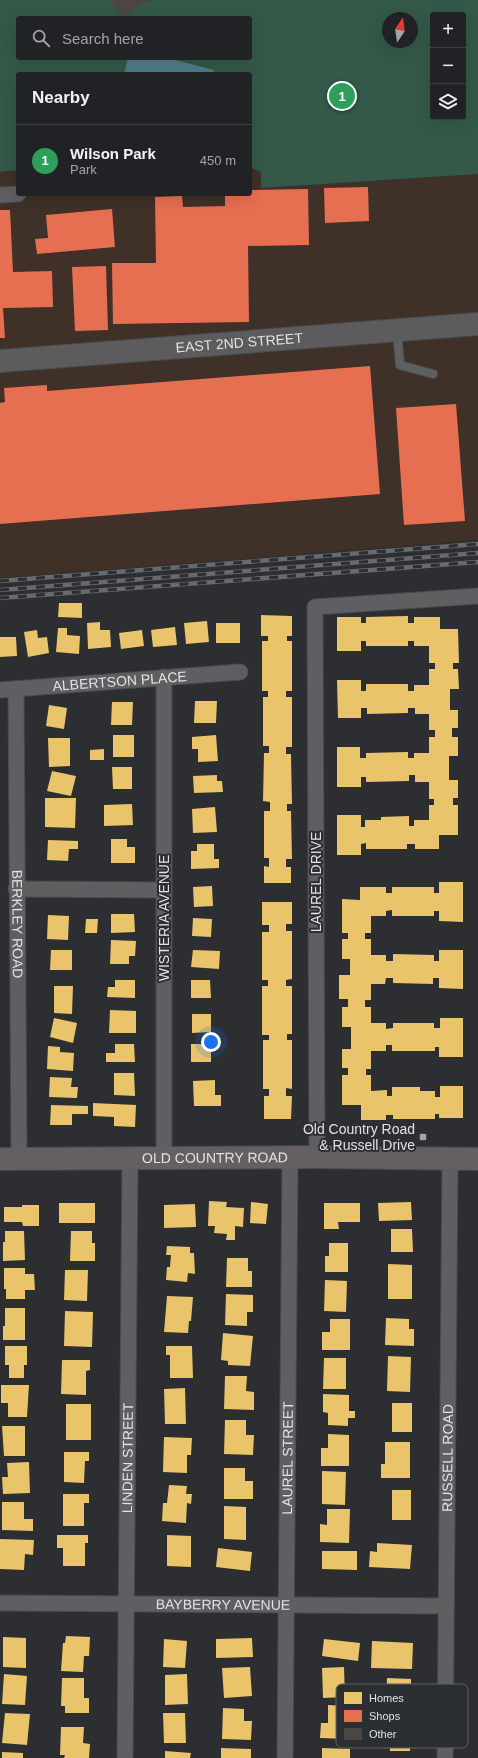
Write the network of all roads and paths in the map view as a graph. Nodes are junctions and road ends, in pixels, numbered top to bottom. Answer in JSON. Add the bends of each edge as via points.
{"nodes":[{"id":1,"x":16,"y":194,"type":"edge"},
{"id":2,"x":0,"y":195,"type":"edge"},
{"id":3,"x":478,"y":324,"type":"edge"},
{"id":4,"x":397,"y":330,"type":"junction"},
{"id":5,"x":0,"y":361,"type":"edge"},
{"id":6,"x":432,"y":374,"type":"dead end"},
{"id":7,"x":478,"y":596,"type":"edge"},
{"id":8,"x":240,"y":672,"type":"dead end"},
{"id":9,"x":164,"y":677,"type":"junction"},
{"id":10,"x":16,"y":689,"type":"junction"},
{"id":11,"x":0,"y":690,"type":"edge"},
{"id":12,"x":16,"y":889,"type":"junction"},
{"id":13,"x":164,"y":890,"type":"junction"},
{"id":14,"x":317,"y":1157,"type":"junction"},
{"id":15,"x":130,"y":1158,"type":"junction"},
{"id":16,"x":164,"y":1158,"type":"junction"},
{"id":17,"x":290,"y":1158,"type":"junction"},
{"id":18,"x":450,"y":1158,"type":"junction"},
{"id":19,"x":10,"y":1159,"type":"edge"},
{"id":20,"x":478,"y":1159,"type":"edge"},
{"id":21,"x":0,"y":1603,"type":"edge"},
{"id":22,"x":126,"y":1604,"type":"junction"},
{"id":23,"x":286,"y":1605,"type":"junction"},
{"id":24,"x":446,"y":1606,"type":"junction"},
{"id":25,"x":445,"y":1684,"type":"edge"},
{"id":26,"x":445,"y":1748,"type":"edge"},
{"id":27,"x":125,"y":1758,"type":"edge"},
{"id":28,"x":285,"y":1758,"type":"edge"},
{"id":29,"x":445,"y":1758,"type":"edge"}],
"edges":[{"from":1,"to":2,"type":"street"},
{"from":3,"to":4,"type":"street","name":"EAST 2ND STREET"},
{"from":4,"to":5,"type":"street","name":"EAST 2ND STREET"},
{"from":4,"to":6,"type":"lane","via":[[400,365]]},
{"from":7,"to":14,"type":"street","name":"LAUREL DRIVE","via":[[315,607]]},
{"from":8,"to":9,"type":"street","name":"ALBERTSON PLACE"},
{"from":9,"to":10,"type":"street","name":"ALBERTSON PLACE"},
{"from":9,"to":13,"type":"street","name":"WISTERIA AVENUE"},
{"from":10,"to":11,"type":"street","name":"ALBERTSON PLACE"},
{"from":10,"to":12,"type":"street","name":"BERKLEY ROAD"},
{"from":12,"to":13,"type":"street"},
{"from":12,"to":19,"type":"street","name":"BERKLEY ROAD"},
{"from":13,"to":16,"type":"street","name":"WISTERIA AVENUE"},
{"from":14,"to":17,"type":"main road","name":"OLD COUNTRY ROAD"},
{"from":14,"to":18,"type":"main road","name":"OLD COUNTRY ROAD"},
{"from":15,"to":16,"type":"main road","name":"OLD COUNTRY ROAD"},
{"from":15,"to":19,"type":"main road","name":"OLD COUNTRY ROAD"},
{"from":15,"to":22,"type":"street","name":"LINDEN STREET"},
{"from":16,"to":17,"type":"main road","name":"OLD COUNTRY ROAD"},
{"from":17,"to":23,"type":"street","name":"LAUREL STREET"},
{"from":18,"to":20,"type":"main road","name":"OLD COUNTRY ROAD"},
{"from":18,"to":24,"type":"street","name":"RUSSELL ROAD"},
{"from":21,"to":22,"type":"street","name":"BAYBERRY AVENUE"},
{"from":22,"to":23,"type":"street","name":"BAYBERRY AVENUE"},
{"from":22,"to":27,"type":"street","name":"LINDEN STREET"},
{"from":23,"to":24,"type":"street","name":"BAYBERRY AVENUE"},
{"from":23,"to":28,"type":"street","name":"LAUREL STREET"},
{"from":24,"to":25,"type":"street","name":"RUSSELL ROAD"},
{"from":26,"to":29,"type":"street","name":"RUSSELL ROAD"}]}
